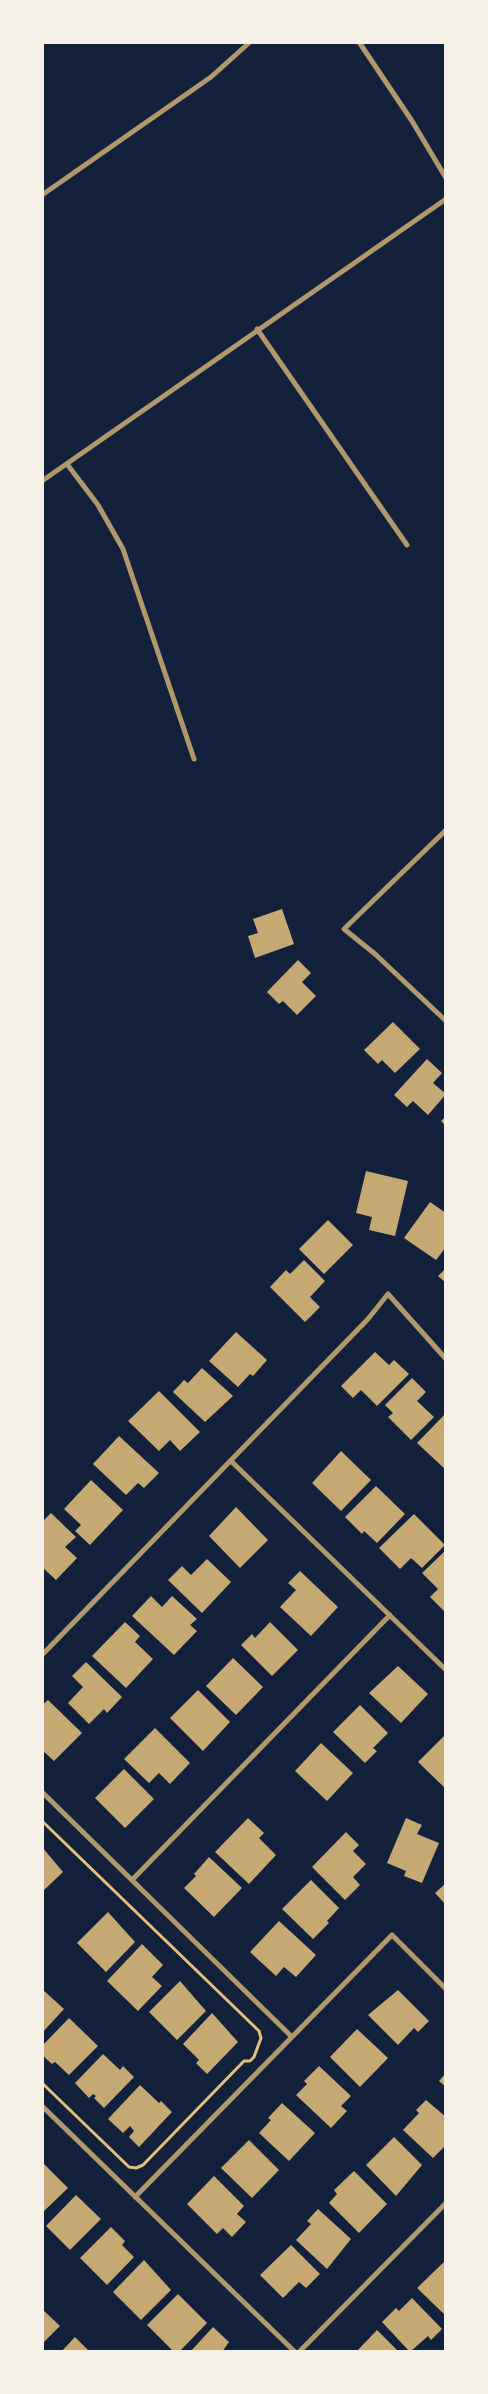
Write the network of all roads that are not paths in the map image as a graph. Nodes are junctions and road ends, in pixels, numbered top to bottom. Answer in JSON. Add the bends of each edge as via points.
{"nodes":[{"id":1,"x":250,"y":42,"type":"edge"},
{"id":2,"x":358,"y":42,"type":"edge"},
{"id":3,"x":446,"y":178,"type":"edge"},
{"id":4,"x":42,"y":195,"type":"edge"},
{"id":5,"x":446,"y":199,"type":"edge"},
{"id":6,"x":257,"y":329,"type":"junction"},
{"id":7,"x":67,"y":464,"type":"junction"},
{"id":8,"x":42,"y":481,"type":"edge"},
{"id":9,"x":407,"y":545,"type":"dead end"},
{"id":10,"x":194,"y":759,"type":"dead end"},
{"id":11,"x":446,"y":830,"type":"edge"},
{"id":12,"x":446,"y":1022,"type":"edge"},
{"id":13,"x":446,"y":1359,"type":"edge"},
{"id":14,"x":231,"y":1461,"type":"junction"},
{"id":15,"x":390,"y":1615,"type":"junction"},
{"id":16,"x":42,"y":1655,"type":"edge"},
{"id":17,"x":446,"y":1670,"type":"edge"},
{"id":18,"x":42,"y":1792,"type":"edge"},
{"id":19,"x":132,"y":1879,"type":"junction"},
{"id":20,"x":446,"y":1989,"type":"edge"},
{"id":21,"x":291,"y":2036,"type":"junction"},
{"id":22,"x":42,"y":2106,"type":"edge"},
{"id":23,"x":135,"y":2196,"type":"junction"},
{"id":24,"x":446,"y":2203,"type":"edge"},
{"id":25,"x":295,"y":2352,"type":"edge"},
{"id":26,"x":299,"y":2352,"type":"edge"}],
"edges":[{"from":1,"to":4,"type":"street","via":[[211,77]]},
{"from":2,"to":3,"type":"street"},
{"from":5,"to":6,"type":"street"},
{"from":6,"to":7,"type":"street"},
{"from":6,"to":9,"type":"street"},
{"from":7,"to":8,"type":"street"},
{"from":7,"to":10,"type":"street","via":[[98,505],[123,549]]},
{"from":11,"to":12,"type":"street","via":[[344,929]]},
{"from":13,"to":14,"type":"street","via":[[388,1294],[368,1319]]},
{"from":14,"to":15,"type":"street"},
{"from":14,"to":16,"type":"street"},
{"from":15,"to":17,"type":"street"},
{"from":15,"to":19,"type":"street"},
{"from":18,"to":19,"type":"street"},
{"from":19,"to":21,"type":"street"},
{"from":20,"to":21,"type":"street","via":[[392,1935]]},
{"from":21,"to":23,"type":"street"},
{"from":22,"to":23,"type":"street"},
{"from":23,"to":25,"type":"street"},
{"from":24,"to":26,"type":"street"}]}
